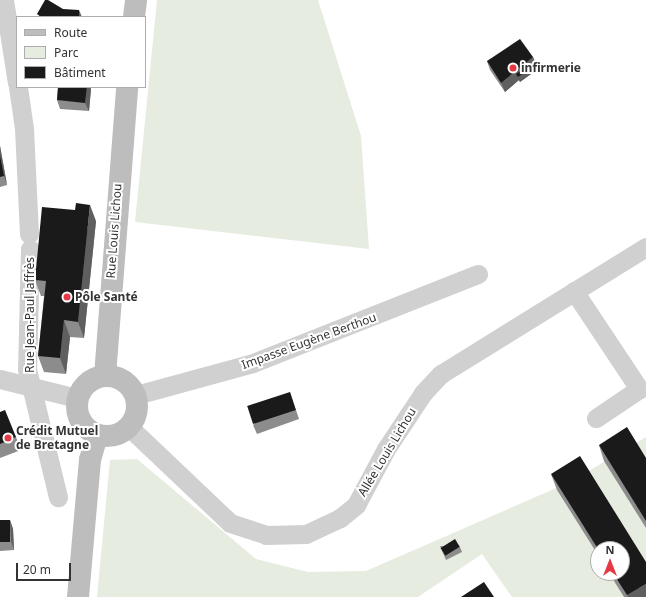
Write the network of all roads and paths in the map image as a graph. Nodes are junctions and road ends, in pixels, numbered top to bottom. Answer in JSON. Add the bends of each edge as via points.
{"nodes":[{"id":1,"x":4,"y":0,"type":"edge"},
{"id":2,"x":136,"y":0,"type":"edge"},
{"id":3,"x":134,"y":16,"type":"edge"},
{"id":4,"x":16,"y":77,"type":"edge"},
{"id":5,"x":18,"y":88,"type":"edge"},
{"id":6,"x":127,"y":88,"type":"edge"},
{"id":7,"x":646,"y":247,"type":"edge"},
{"id":8,"x":478,"y":274,"type":"dead end"},
{"id":9,"x":574,"y":291,"type":"junction"},
{"id":10,"x":105,"y":376,"type":"junction"},
{"id":11,"x":0,"y":378,"type":"edge"},
{"id":12,"x":31,"y":385,"type":"junction"},
{"id":13,"x":136,"y":396,"type":"junction"},
{"id":14,"x":77,"y":398,"type":"junction"},
{"id":15,"x":596,"y":418,"type":"dead end"},
{"id":16,"x":129,"y":427,"type":"junction"},
{"id":17,"x":97,"y":435,"type":"junction"},
{"id":18,"x":58,"y":497,"type":"dead end"},
{"id":19,"x":78,"y":597,"type":"edge"}],
"edges":[{"from":1,"to":4,"type":"street"},
{"from":2,"to":3,"type":"main road"},
{"from":5,"to":12,"type":"street","name":"Rue Jean-Paul Jaffrès","via":[[24,128],[30,242],[27,369]]},
{"from":6,"to":10,"type":"main road","name":"Rue Louis Lichou"},
{"from":7,"to":9,"type":"street","name":"Allée Louis Lichou"},
{"from":8,"to":13,"type":"street","name":"Impasse Eugène Berthou","via":[[253,363]]},
{"from":9,"to":15,"type":"street","via":[[639,389]]},
{"from":9,"to":16,"type":"street","name":"Allée Louis Lichou","via":[[441,374],[423,393],[386,449],[356,505],[340,518],[306,534],[266,535],[230,523]]},
{"from":10,"to":13,"type":"main road","via":[[120,378]]},
{"from":10,"to":14,"type":"main road","via":[[86,384]]},
{"from":11,"to":12,"type":"street"},
{"from":12,"to":14,"type":"street"},
{"from":12,"to":18,"type":"street","name":"Rue Jean-Paul Jaffrès","via":[[41,437]]},
{"from":13,"to":16,"type":"main road","via":[[137,412]]},
{"from":14,"to":17,"type":"main road","via":[[78,416]]},
{"from":16,"to":17,"type":"main road","via":[[120,434]]},
{"from":17,"to":19,"type":"main road","via":[[90,460]]}]}
